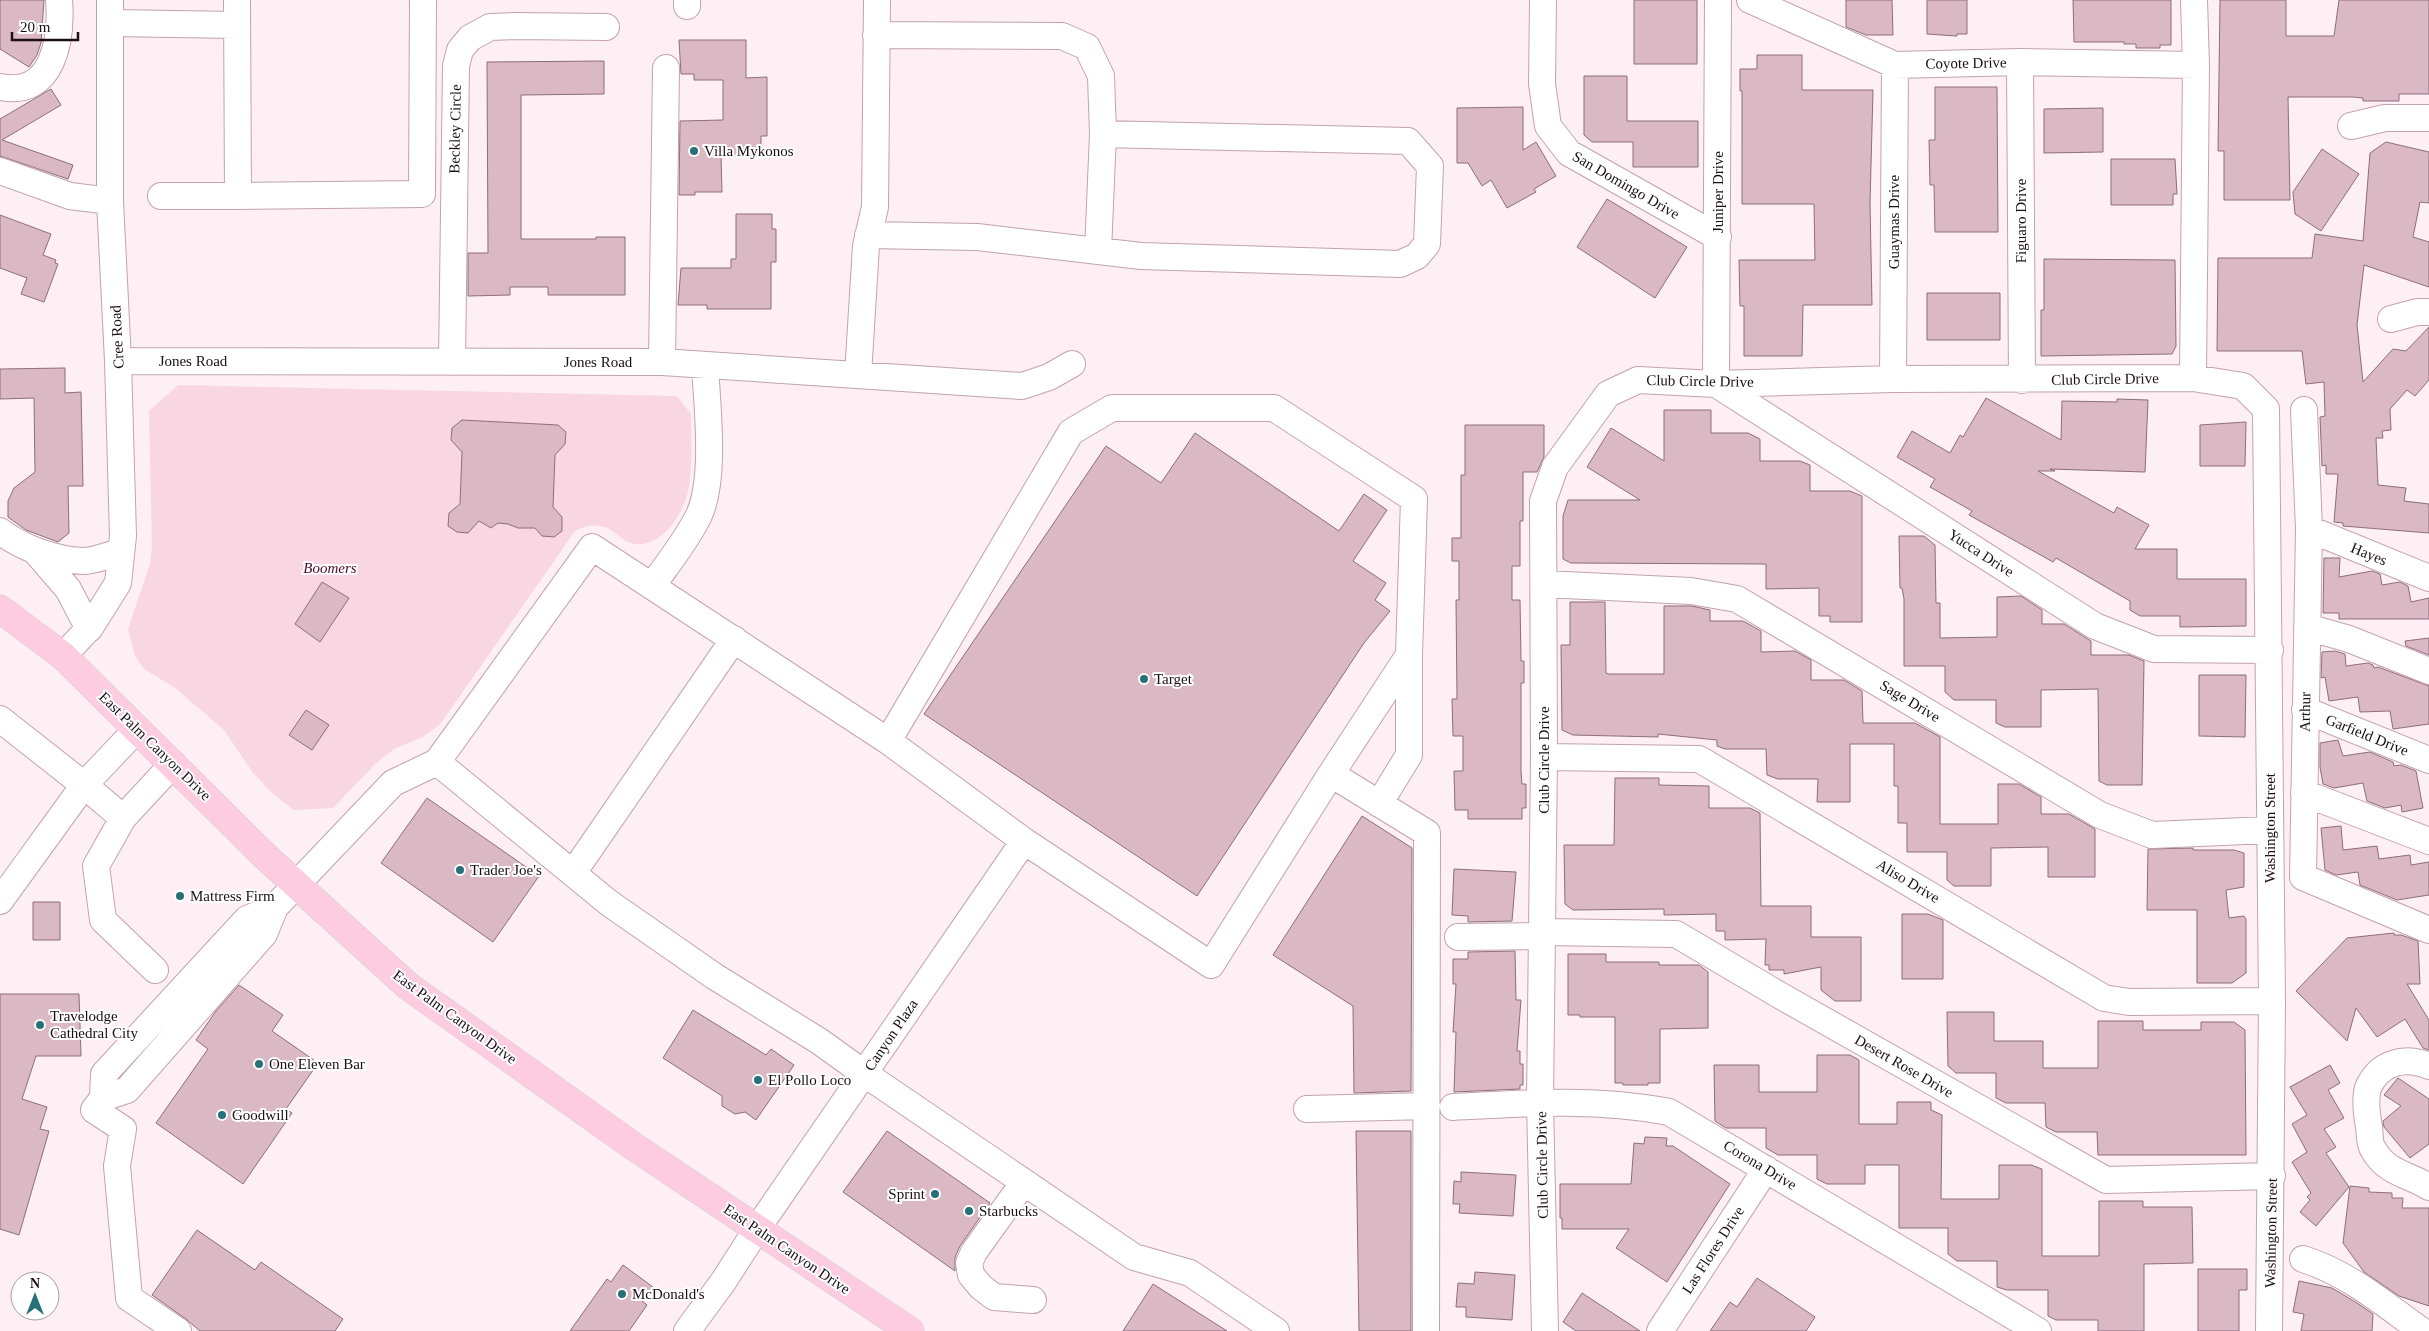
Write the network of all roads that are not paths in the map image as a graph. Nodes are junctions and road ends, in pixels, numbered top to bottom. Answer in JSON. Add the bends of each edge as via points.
{"nodes":[{"id":1,"x":59,"y":0,"type":"edge"},
{"id":2,"x":424,"y":0,"type":"edge"},
{"id":3,"x":877,"y":0,"type":"edge"},
{"id":4,"x":1542,"y":0,"type":"edge"},
{"id":5,"x":1718,"y":0,"type":"edge"},
{"id":6,"x":1750,"y":0,"type":"edge"},
{"id":7,"x":2194,"y":0,"type":"edge"},
{"id":8,"x":111,"y":12,"type":"edge"},
{"id":9,"x":237,"y":13,"type":"edge"},
{"id":10,"x":606,"y":27,"type":"dead end"},
{"id":11,"x":876,"y":35,"type":"junction"},
{"id":12,"x":2020,"y":62,"type":"junction"},
{"id":13,"x":1895,"y":65,"type":"junction"},
{"id":14,"x":2196,"y":65,"type":"junction"},
{"id":15,"x":666,"y":68,"type":"dead end"},
{"id":16,"x":0,"y":87,"type":"edge"},
{"id":17,"x":2429,"y":118,"type":"edge"},
{"id":18,"x":2351,"y":126,"type":"dead end"},
{"id":19,"x":1103,"y":134,"type":"junction"},
{"id":20,"x":0,"y":171,"type":"edge"},
{"id":21,"x":161,"y":196,"type":"dead end"},
{"id":22,"x":238,"y":196,"type":"junction"},
{"id":23,"x":110,"y":201,"type":"junction"},
{"id":24,"x":868,"y":235,"type":"junction"},
{"id":25,"x":1718,"y":237,"type":"junction"},
{"id":26,"x":1098,"y":251,"type":"junction"},
{"id":27,"x":2429,"y":312,"type":"edge"},
{"id":28,"x":2390,"y":319,"type":"dead end"},
{"id":29,"x":118,"y":361,"type":"junction"},
{"id":30,"x":452,"y":362,"type":"junction"},
{"id":31,"x":662,"y":362,"type":"junction"},
{"id":32,"x":1072,"y":364,"type":"dead end"},
{"id":33,"x":705,"y":365,"type":"junction"},
{"id":34,"x":858,"y":375,"type":"junction"},
{"id":35,"x":2192,"y":378,"type":"junction"},
{"id":36,"x":1894,"y":379,"type":"junction"},
{"id":37,"x":2022,"y":380,"type":"junction"},
{"id":38,"x":1716,"y":384,"type":"junction"},
{"id":39,"x":2304,"y":410,"type":"dead end"},
{"id":40,"x":2309,"y":530,"type":"junction"},
{"id":41,"x":0,"y":532,"type":"edge"},
{"id":42,"x":36,"y":552,"type":"junction"},
{"id":43,"x":121,"y":552,"type":"junction"},
{"id":44,"x":2429,"y":578,"type":"edge"},
{"id":45,"x":1544,"y":584,"type":"junction"},
{"id":46,"x":652,"y":586,"type":"junction"},
{"id":47,"x":0,"y":609,"type":"edge"},
{"id":48,"x":2307,"y":626,"type":"junction"},
{"id":49,"x":89,"y":629,"type":"junction"},
{"id":50,"x":734,"y":639,"type":"junction"},
{"id":51,"x":2270,"y":650,"type":"junction"},
{"id":52,"x":1409,"y":655,"type":"junction"},
{"id":53,"x":63,"y":656,"type":"junction"},
{"id":54,"x":2429,"y":672,"type":"edge"},
{"id":55,"x":2305,"y":710,"type":"junction"},
{"id":56,"x":0,"y":719,"type":"edge"},
{"id":57,"x":137,"y":729,"type":"junction"},
{"id":58,"x":888,"y":740,"type":"junction"},
{"id":59,"x":1544,"y":757,"type":"junction"},
{"id":60,"x":2429,"y":760,"type":"edge"},
{"id":61,"x":437,"y":762,"type":"junction"},
{"id":62,"x":173,"y":764,"type":"junction"},
{"id":63,"x":1331,"y":774,"type":"junction"},
{"id":64,"x":84,"y":785,"type":"junction"},
{"id":65,"x":2304,"y":793,"type":"junction"},
{"id":66,"x":1379,"y":804,"type":"junction"},
{"id":67,"x":123,"y":818,"type":"junction"},
{"id":68,"x":2269,"y":830,"type":"junction"},
{"id":69,"x":1024,"y":841,"type":"junction"},
{"id":70,"x":2429,"y":841,"type":"edge"},
{"id":71,"x":573,"y":873,"type":"junction"},
{"id":72,"x":297,"y":885,"type":"junction"},
{"id":73,"x":0,"y":901,"type":"edge"},
{"id":74,"x":2429,"y":930,"type":"edge"},
{"id":75,"x":1542,"y":934,"type":"junction"},
{"id":76,"x":1458,"y":936,"type":"dead end"},
{"id":77,"x":155,"y":970,"type":"dead end"},
{"id":78,"x":2272,"y":1000,"type":"junction"},
{"id":79,"x":2429,"y":1066,"type":"edge"},
{"id":80,"x":864,"y":1074,"type":"junction"},
{"id":81,"x":1540,"y":1102,"type":"junction"},
{"id":82,"x":1427,"y":1106,"type":"junction"},
{"id":83,"x":1452,"y":1107,"type":"dead end"},
{"id":84,"x":1307,"y":1109,"type":"dead end"},
{"id":85,"x":1766,"y":1169,"type":"junction"},
{"id":86,"x":2272,"y":1176,"type":"junction"},
{"id":87,"x":1024,"y":1182,"type":"junction"},
{"id":88,"x":2429,"y":1187,"type":"edge"},
{"id":89,"x":757,"y":1228,"type":"junction"},
{"id":90,"x":2303,"y":1259,"type":"dead end"},
{"id":91,"x":1033,"y":1300,"type":"dead end"},
{"id":92,"x":178,"y":1331,"type":"edge"},
{"id":93,"x":687,"y":1331,"type":"edge"},
{"id":94,"x":910,"y":1331,"type":"edge"},
{"id":95,"x":1276,"y":1331,"type":"edge"},
{"id":96,"x":1426,"y":1331,"type":"edge"},
{"id":97,"x":1545,"y":1331,"type":"edge"},
{"id":98,"x":1660,"y":1331,"type":"edge"},
{"id":99,"x":2038,"y":1331,"type":"edge"},
{"id":100,"x":2269,"y":1331,"type":"edge"},
{"id":101,"x":2422,"y":1331,"type":"edge"}],
"edges":[{"from":1,"to":16,"type":"street","via":[[58,47],[50,65],[30,83]]},
{"from":2,"to":22,"type":"street","via":[[422,194]]},
{"from":3,"to":11,"type":"street"},
{"from":4,"to":25,"type":"street","name":"San Domingo Drive","via":[[1542,84],[1548,126],[1569,153]]},
{"from":5,"to":25,"type":"street","name":"Juniper Drive"},
{"from":6,"to":13,"type":"street","name":"Coyote Drive"},
{"from":7,"to":14,"type":"street"},
{"from":8,"to":9,"type":"street"},
{"from":8,"to":23,"type":"street","name":"Cree Road"},
{"from":9,"to":22,"type":"street"},
{"from":10,"to":30,"type":"street","name":"Beckley Circle","via":[[490,28],[470,38],[460,50],[456,76]]},
{"from":11,"to":19,"type":"street","via":[[1062,36],[1087,47],[1101,76]]},
{"from":11,"to":24,"type":"street","via":[[875,207]]},
{"from":12,"to":13,"type":"street","name":"Coyote Drive"},
{"from":12,"to":14,"type":"street","name":"Coyote Drive"},
{"from":12,"to":37,"type":"street","name":"Figuaro Drive"},
{"from":13,"to":36,"type":"street","name":"Guaymas Drive"},
{"from":14,"to":35,"type":"street"},
{"from":15,"to":31,"type":"street"},
{"from":17,"to":18,"type":"street","via":[[2385,118]]},
{"from":19,"to":26,"type":"street"},
{"from":19,"to":26,"type":"street","via":[[1408,141],[1430,166],[1427,244],[1417,256],[1400,264],[1141,256]]},
{"from":20,"to":23,"type":"street","via":[[70,196]]},
{"from":21,"to":22,"type":"street"},
{"from":23,"to":29,"type":"street","name":"Cree Road"},
{"from":24,"to":26,"type":"street","via":[[977,237]]},
{"from":24,"to":34,"type":"street"},
{"from":25,"to":38,"type":"street","name":"Juniper Drive"},
{"from":27,"to":28,"type":"street"},
{"from":29,"to":30,"type":"street","name":"Jones Road"},
{"from":29,"to":43,"type":"street","name":"Cree Road"},
{"from":30,"to":31,"type":"street","name":"Jones Road"},
{"from":31,"to":33,"type":"street","name":"Jones Road"},
{"from":32,"to":34,"type":"street","name":"Jones Road","via":[[1049,377],[1022,386]]},
{"from":33,"to":34,"type":"street","name":"Jones Road"},
{"from":33,"to":46,"type":"street","via":[[707,486],[699,514]]},
{"from":35,"to":37,"type":"street","name":"Club Circle Drive"},
{"from":35,"to":51,"type":"street","name":"Washington Street","via":[[2243,386],[2266,409]]},
{"from":36,"to":37,"type":"street","name":"Club Circle Drive"},
{"from":36,"to":38,"type":"street","name":"Club Circle Drive"},
{"from":38,"to":45,"type":"street","name":"Club Circle Drive","via":[[1638,380],[1608,394],[1555,467],[1543,501]]},
{"from":38,"to":51,"type":"street","name":"Yucca Drive","via":[[2094,626],[2154,649]]},
{"from":39,"to":40,"type":"street","name":"Arthur"},
{"from":40,"to":44,"type":"street","name":"Hayes"},
{"from":40,"to":48,"type":"street","name":"Arthur"},
{"from":41,"to":42,"type":"street"},
{"from":42,"to":43,"type":"street","via":[[84,561]]},
{"from":42,"to":49,"type":"street","via":[[68,589]]},
{"from":43,"to":49,"type":"street","name":"Cree Road","via":[[118,583]]},
{"from":45,"to":59,"type":"street","name":"Club Circle Drive"},
{"from":45,"to":68,"type":"street","name":"Sage Drive","via":[[1691,591],[1738,599],[2100,815],[2152,835]]},
{"from":46,"to":50,"type":"street"},
{"from":46,"to":61,"type":"street","via":[[592,547]]},
{"from":47,"to":53,"type":"main road","name":"East Palm Canyon Drive"},
{"from":48,"to":54,"type":"street","via":[[2349,639]]},
{"from":48,"to":55,"type":"street","name":"Arthur"},
{"from":49,"to":53,"type":"street","name":"Cree Road"},
{"from":50,"to":58,"type":"street"},
{"from":50,"to":71,"type":"street"},
{"from":51,"to":68,"type":"street","name":"Washington Street"},
{"from":52,"to":58,"type":"street","via":[[1414,498],[1274,408],[1112,408],[1072,432]]},
{"from":52,"to":63,"type":"street"},
{"from":52,"to":66,"type":"street","via":[[1409,755]]},
{"from":53,"to":57,"type":"main road","name":"East Palm Canyon Drive"},
{"from":55,"to":60,"type":"street","name":"Garfield Drive"},
{"from":55,"to":65,"type":"street","name":"Arthur"},
{"from":56,"to":64,"type":"street"},
{"from":57,"to":62,"type":"main road","name":"East Palm Canyon Drive"},
{"from":57,"to":64,"type":"street"},
{"from":58,"to":69,"type":"street"},
{"from":59,"to":75,"type":"street","name":"Club Circle Drive"},
{"from":59,"to":78,"type":"street","name":"Aliso Drive","via":[[1699,758],[2104,998],[2129,1002]]},
{"from":61,"to":71,"type":"street"},
{"from":61,"to":72,"type":"street","via":[[393,783]]},
{"from":62,"to":67,"type":"street"},
{"from":62,"to":72,"type":"main road","name":"East Palm Canyon Drive"},
{"from":63,"to":66,"type":"street"},
{"from":63,"to":69,"type":"street","via":[[1212,965]]},
{"from":64,"to":67,"type":"street"},
{"from":64,"to":73,"type":"street"},
{"from":65,"to":70,"type":"street"},
{"from":65,"to":74,"type":"street","name":"Arthur","via":[[2303,877]]},
{"from":66,"to":82,"type":"street","via":[[1427,833]]},
{"from":67,"to":77,"type":"street","via":[[96,866],[103,920]]},
{"from":68,"to":78,"type":"street","name":"Washington Street"},
{"from":69,"to":80,"type":"street","name":"Canyon Plaza"},
{"from":71,"to":80,"type":"street","via":[[609,903],[714,976],[819,1041]]},
{"from":72,"to":89,"type":"main road","name":"East Palm Canyon Drive","via":[[408,986],[633,1146]]},
{"from":72,"to":92,"type":"street","via":[[275,908],[247,918],[234,951],[104,1074],[103,1098],[94,1110],[123,1128],[116,1166],[129,1298]]},
{"from":75,"to":76,"type":"street","name":"Desert Rose Drive"},
{"from":75,"to":81,"type":"street","name":"Club Circle Drive"},
{"from":75,"to":86,"type":"street","name":"Desert Rose Drive","via":[[1676,934],[2106,1180]]},
{"from":78,"to":86,"type":"street","name":"Washington Street"},
{"from":79,"to":88,"type":"street","via":[[2398,1060],[2380,1071],[2368,1089],[2367,1118],[2372,1148],[2390,1170]]},
{"from":80,"to":87,"type":"street"},
{"from":80,"to":89,"type":"street","name":"Canyon Plaza"},
{"from":81,"to":83,"type":"street","name":"Corona Drive"},
{"from":81,"to":85,"type":"street","name":"Corona Drive","via":[[1632,1105],[1669,1112]]},
{"from":81,"to":97,"type":"street","name":"Club Circle Drive"},
{"from":82,"to":84,"type":"street"},
{"from":82,"to":96,"type":"street"},
{"from":85,"to":98,"type":"street","name":"Las Flores Drive"},
{"from":85,"to":99,"type":"street","name":"Corona Drive"},
{"from":86,"to":100,"type":"street","name":"Washington Street"},
{"from":87,"to":91,"type":"street","via":[[969,1263],[971,1275],[994,1297]]},
{"from":87,"to":95,"type":"street","via":[[1134,1257],[1190,1273]]},
{"from":89,"to":93,"type":"street","name":"Canyon Plaza"},
{"from":89,"to":94,"type":"main road","name":"East Palm Canyon Drive"},
{"from":90,"to":101,"type":"street","via":[[2324,1266],[2356,1284]]}]}
